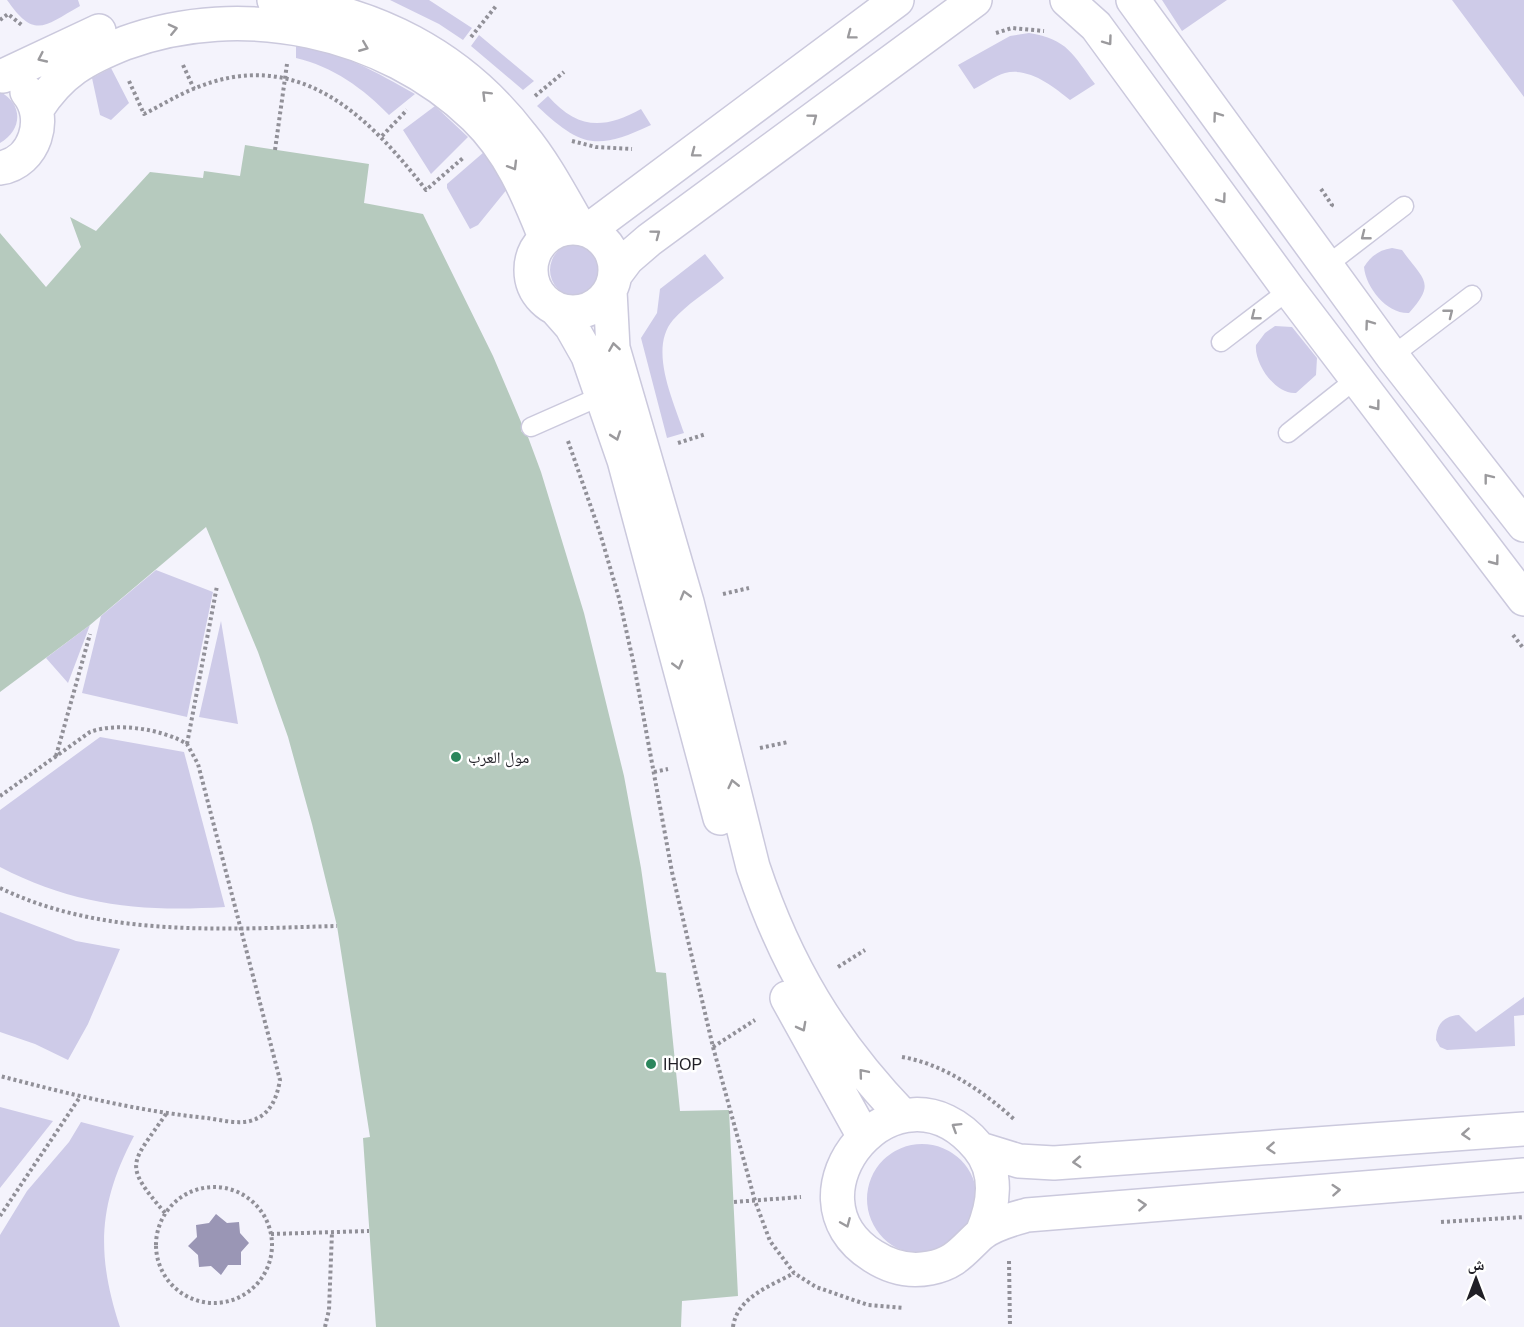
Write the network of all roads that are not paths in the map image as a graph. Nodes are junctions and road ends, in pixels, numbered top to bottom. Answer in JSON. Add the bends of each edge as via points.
{"nodes":[{"id":1,"x":216,"y":0,"type":"edge"},
{"id":2,"x":274,"y":0,"type":"edge"},
{"id":3,"x":897,"y":0,"type":"edge"},
{"id":4,"x":975,"y":0,"type":"edge"},
{"id":5,"x":1067,"y":0,"type":"edge"},
{"id":6,"x":1133,"y":0,"type":"edge"},
{"id":7,"x":1,"y":76,"type":"edge"},
{"id":8,"x":37,"y":109,"type":"junction"},
{"id":9,"x":500,"y":127,"type":"junction"},
{"id":10,"x":0,"y":168,"type":"edge"},
{"id":11,"x":1404,"y":206,"type":"dead end"},
{"id":12,"x":585,"y":228,"type":"junction"},
{"id":13,"x":545,"y":237,"type":"junction"},
{"id":14,"x":1326,"y":266,"type":"junction"},
{"id":15,"x":613,"y":283,"type":"junction"},
{"id":16,"x":1289,"y":290,"type":"junction"},
{"id":17,"x":1472,"y":295,"type":"dead end"},
{"id":18,"x":556,"y":309,"type":"junction"},
{"id":19,"x":1221,"y":342,"type":"dead end"},
{"id":20,"x":1392,"y":356,"type":"junction"},
{"id":21,"x":1356,"y":379,"type":"junction"},
{"id":22,"x":613,"y":391,"type":"junction"},
{"id":23,"x":531,"y":427,"type":"dead end"},
{"id":24,"x":1288,"y":432,"type":"dead end"},
{"id":25,"x":1524,"y":525,"type":"edge"},
{"id":26,"x":1524,"y":599,"type":"edge"},
{"id":27,"x":903,"y":1116,"type":"junction"},
{"id":28,"x":1524,"y":1129,"type":"edge"},
{"id":29,"x":863,"y":1135,"type":"junction"},
{"id":30,"x":980,"y":1149,"type":"junction"},
{"id":31,"x":1524,"y":1175,"type":"edge"},
{"id":32,"x":982,"y":1233,"type":"junction"}],
"edges":[{"from":1,"to":7,"type":"street","one_way":true,"via":[[180,4],[137,16]]},
{"from":9,"to":2,"type":"street","one_way":true,"via":[[450,63],[397,34],[333,10]]},
{"from":3,"to":12,"type":"street","one_way":true,"via":[[626,204]]},
{"from":15,"to":4,"type":"street","one_way":true,"via":[[627,259],[649,240]]},
{"from":5,"to":16,"type":"street","one_way":true,"via":[[1096,26]]},
{"from":14,"to":6,"type":"street","one_way":true},
{"from":7,"to":8,"type":"street","via":[[18,83]]},
{"from":8,"to":9,"type":"street","one_way":true,"via":[[49,90],[84,60],[145,35],[237,21],[293,26],[340,37],[388,56],[433,83],[474,116]]},
{"from":8,"to":10,"type":"street","via":[[38,127],[33,144],[22,158]]},
{"from":9,"to":12,"type":"street","via":[[548,172]]},
{"from":9,"to":13,"type":"street","one_way":true},
{"from":11,"to":14,"type":"lane","one_way":true},
{"from":12,"to":13,"type":"street","via":[[557,230]]},
{"from":12,"to":15,"type":"street","via":[[609,247],[615,261]]},
{"from":13,"to":18,"type":"street","via":[[535,249],[530,277],[535,290]]},
{"from":20,"to":14,"type":"street","one_way":true},
{"from":15,"to":18,"type":"street","via":[[599,303],[584,310]]},
{"from":22,"to":15,"type":"street","one_way":true},
{"from":16,"to":19,"type":"lane","one_way":true},
{"from":16,"to":21,"type":"street"},
{"from":20,"to":17,"type":"lane","one_way":true},
{"from":18,"to":22,"type":"street"},
{"from":25,"to":20,"type":"street","one_way":true},
{"from":21,"to":24,"type":"lane"},
{"from":21,"to":26,"type":"street","one_way":true},
{"from":22,"to":23,"type":"lane"},
{"from":27,"to":22,"type":"street","one_way":true,"via":[[852,1060],[827,1025],[804,989],[767,909],[687,602]]},
{"from":22,"to":29,"type":"street","one_way":true,"via":[[624,460],[752,924],[773,973]]},
{"from":27,"to":29,"type":"street"},
{"from":30,"to":27,"type":"street","one_way":true,"via":[[966,1133],[947,1121]]},
{"from":28,"to":30,"type":"street","one_way":true,"via":[[1054,1163],[1019,1161]]},
{"from":29,"to":32,"type":"street","one_way":true,"via":[[841,1172],[838,1194],[851,1236],[866,1252],[885,1264],[907,1269],[939,1265],[968,1250]]},
{"from":30,"to":32,"type":"street","via":[[990,1169],[993,1191],[991,1213]]},
{"from":32,"to":31,"type":"street","one_way":true,"via":[[1009,1220],[1046,1212]]}]}
